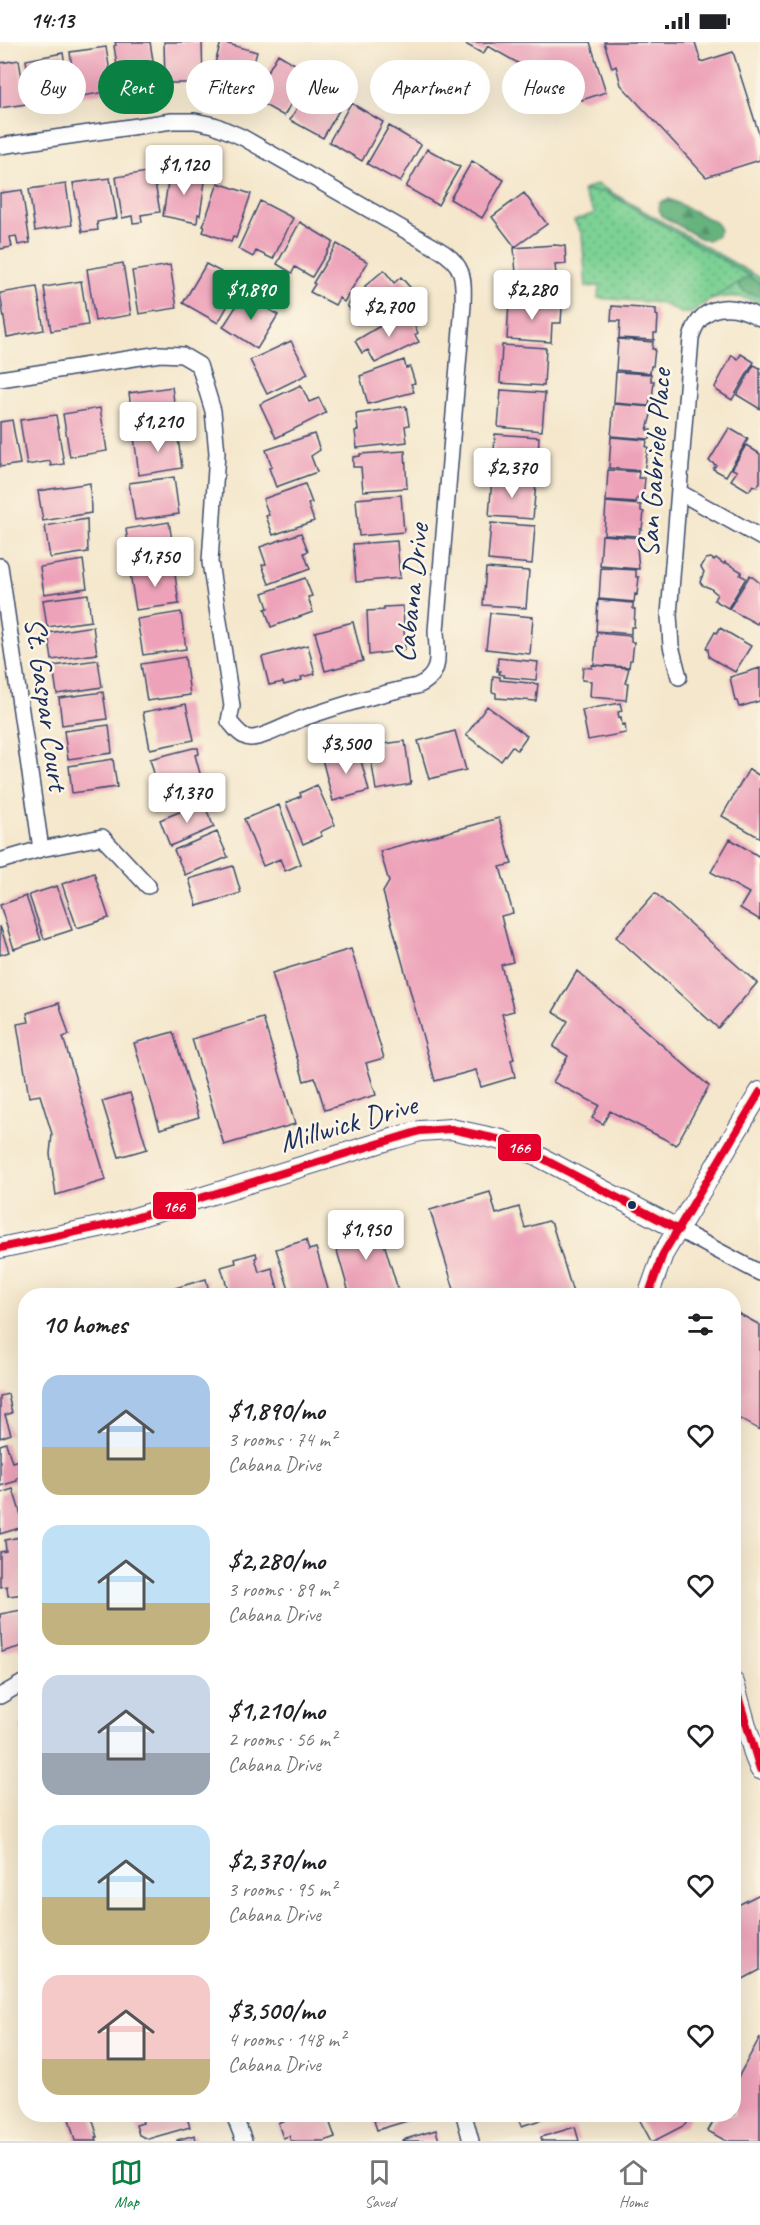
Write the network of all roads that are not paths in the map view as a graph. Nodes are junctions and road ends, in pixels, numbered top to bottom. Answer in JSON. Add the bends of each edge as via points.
{"nodes":[{"id":1,"x":0,"y":146,"type":"edge"},
{"id":2,"x":760,"y":318,"type":"edge"},
{"id":3,"x":0,"y":379,"type":"edge"},
{"id":4,"x":679,"y":492,"type":"junction"},
{"id":5,"x":760,"y":537,"type":"edge"},
{"id":6,"x":0,"y":566,"type":"edge"},
{"id":7,"x":680,"y":677,"type":"dead end"},
{"id":8,"x":41,"y":849,"type":"junction"},
{"id":9,"x":0,"y":861,"type":"edge"},
{"id":10,"x":148,"y":886,"type":"dead end"},
{"id":11,"x":760,"y":1092,"type":"edge"},
{"id":12,"x":678,"y":1230,"type":"junction"},
{"id":13,"x":0,"y":1248,"type":"edge"},
{"id":14,"x":760,"y":1273,"type":"edge"},
{"id":15,"x":651,"y":1288,"type":"edge"},
{"id":16,"x":18,"y":1686,"type":"edge"},
{"id":17,"x":0,"y":1696,"type":"edge"},
{"id":18,"x":741,"y":1709,"type":"edge"},
{"id":19,"x":760,"y":1769,"type":"edge"},
{"id":20,"x":237,"y":2122,"type":"edge"},
{"id":21,"x":466,"y":2122,"type":"edge"},
{"id":22,"x":244,"y":2141,"type":"edge"},
{"id":23,"x":471,"y":2141,"type":"edge"}],
"edges":[{"from":1,"to":3,"type":"street","name":"Cabana Drive","via":[[159,122],[214,125],[242,137],[454,260],[463,280],[463,305],[436,631],[437,661],[430,679],[300,720],[258,738],[246,738],[230,721],[232,706],[210,562],[217,453],[213,411],[199,365],[182,355],[160,354]]},
{"from":2,"to":4,"type":"street","name":"San Gabriele Place","via":[[741,309],[720,308],[707,313],[695,328],[690,347]]},
{"from":4,"to":5,"type":"street"},
{"from":4,"to":7,"type":"street","name":"San Gabriele Place","via":[[669,626]]},
{"from":6,"to":8,"type":"street","name":"St. Gaspar Court"},
{"from":8,"to":9,"type":"street"},
{"from":8,"to":10,"type":"street","via":[[102,837]]},
{"from":11,"to":12,"type":"street"},
{"from":12,"to":13,"type":"street","name":"Millwick Drive","via":[[502,1140],[434,1128],[118,1223]]},
{"from":12,"to":14,"type":"street","name":"Millwick Drive"},
{"from":12,"to":15,"type":"street","via":[[663,1254]]},
{"from":16,"to":17,"type":"street"},
{"from":18,"to":19,"type":"street"},
{"from":20,"to":22,"type":"street"},
{"from":21,"to":23,"type":"street"}]}
